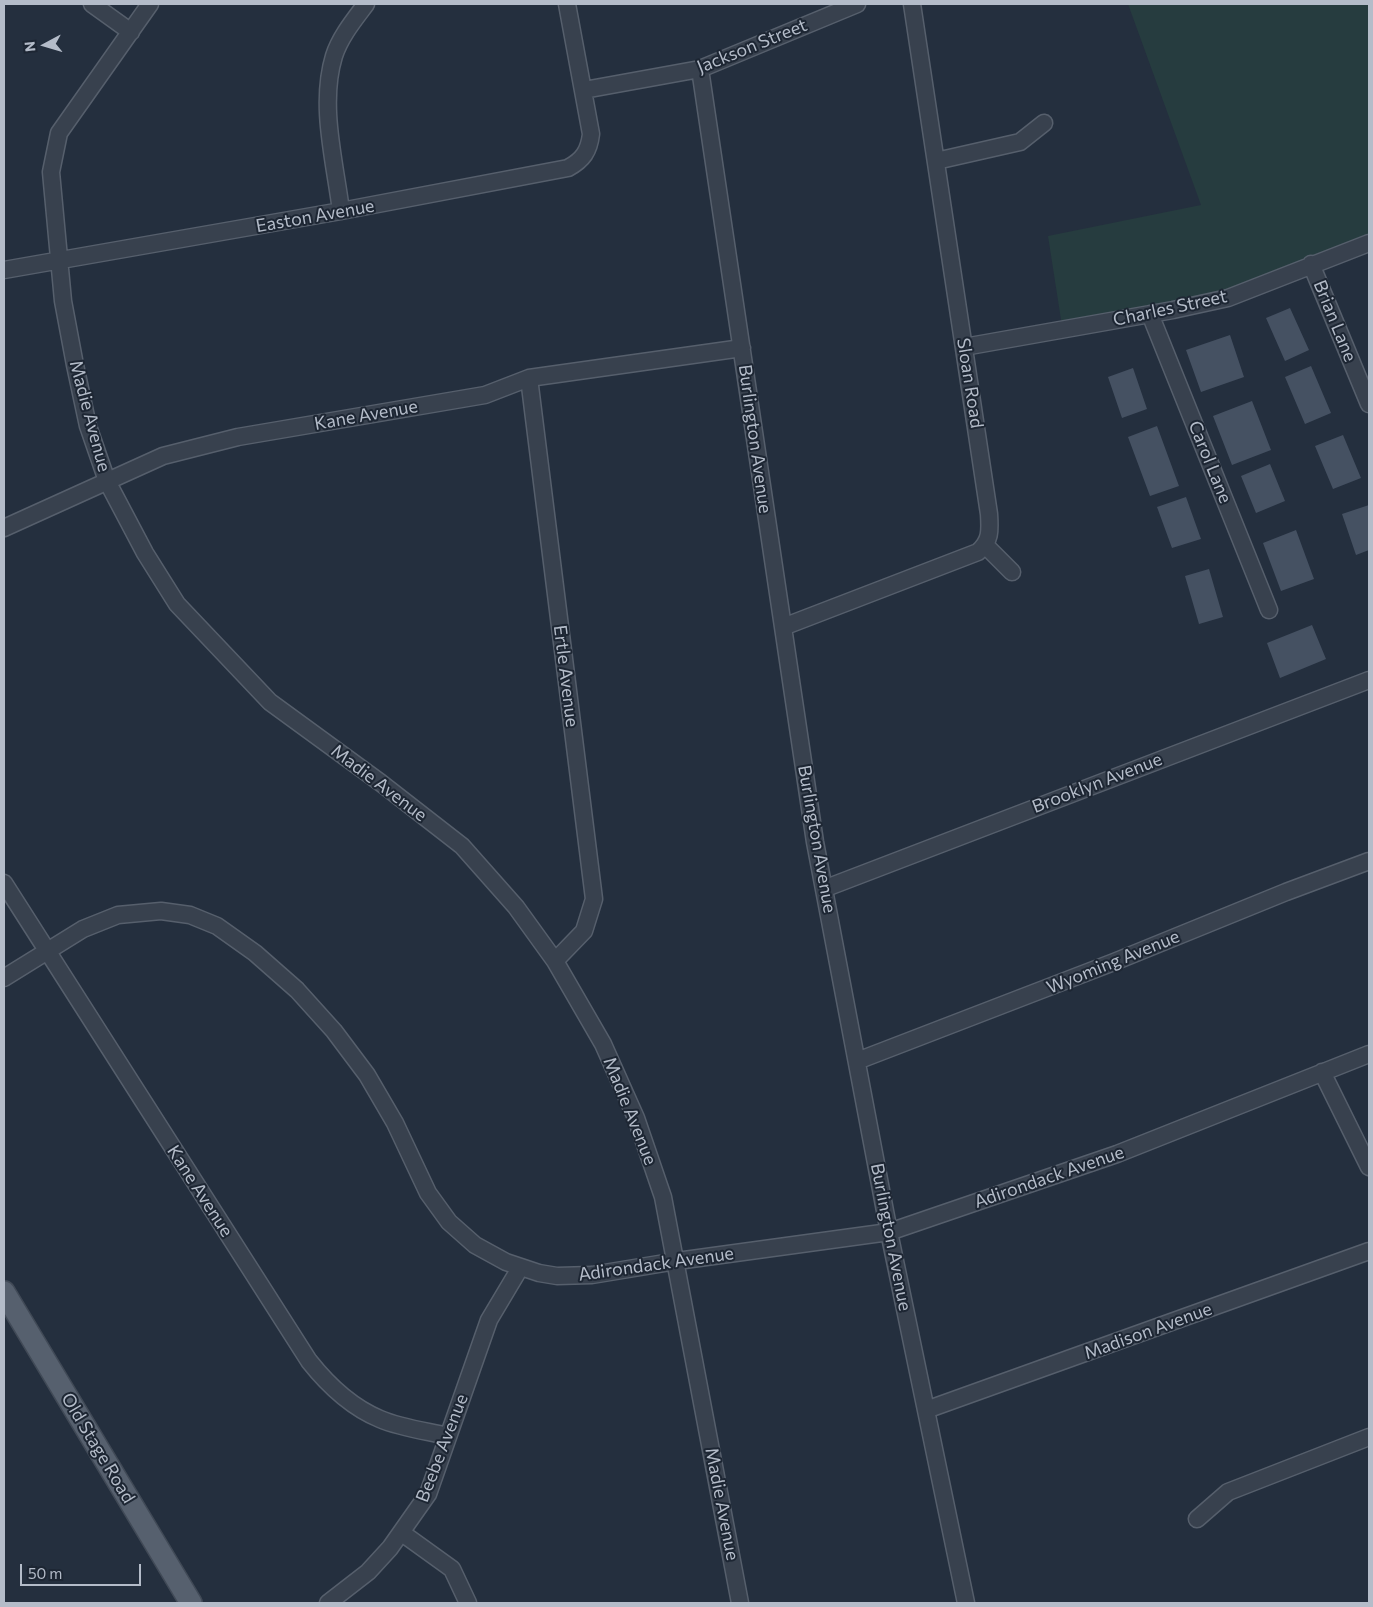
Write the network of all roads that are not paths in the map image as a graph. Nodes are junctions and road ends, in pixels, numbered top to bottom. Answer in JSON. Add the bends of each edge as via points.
{"nodes":[{"id":1,"x":92,"y":4,"type":"edge"},
{"id":2,"x":150,"y":4,"type":"edge"},
{"id":3,"x":366,"y":4,"type":"edge"},
{"id":4,"x":567,"y":4,"type":"edge"},
{"id":5,"x":857,"y":4,"type":"edge"},
{"id":6,"x":912,"y":4,"type":"edge"},
{"id":7,"x":131,"y":32,"type":"junction"},
{"id":8,"x":700,"y":69,"type":"junction"},
{"id":9,"x":584,"y":90,"type":"junction"},
{"id":10,"x":1044,"y":123,"type":"dead end"},
{"id":11,"x":936,"y":161,"type":"junction"},
{"id":12,"x":341,"y":212,"type":"junction"},
{"id":13,"x":1369,"y":243,"type":"edge"},
{"id":14,"x":60,"y":260,"type":"junction"},
{"id":15,"x":1312,"y":264,"type":"junction"},
{"id":16,"x":4,"y":270,"type":"edge"},
{"id":17,"x":1150,"y":314,"type":"junction"},
{"id":18,"x":964,"y":347,"type":"junction"},
{"id":19,"x":742,"y":348,"type":"junction"},
{"id":20,"x":529,"y":378,"type":"junction"},
{"id":21,"x":1369,"y":404,"type":"edge"},
{"id":22,"x":107,"y":480,"type":"junction"},
{"id":23,"x":4,"y":528,"type":"edge"},
{"id":24,"x":986,"y":546,"type":"junction"},
{"id":25,"x":1012,"y":572,"type":"dead end"},
{"id":26,"x":1269,"y":610,"type":"dead end"},
{"id":27,"x":783,"y":627,"type":"junction"},
{"id":28,"x":1369,"y":680,"type":"edge"},
{"id":29,"x":1369,"y":861,"type":"edge"},
{"id":30,"x":4,"y":883,"type":"edge"},
{"id":31,"x":826,"y":888,"type":"junction"},
{"id":32,"x":46,"y":951,"type":"junction"},
{"id":33,"x":555,"y":961,"type":"junction"},
{"id":34,"x":4,"y":978,"type":"edge"},
{"id":35,"x":1369,"y":1054,"type":"edge"},
{"id":36,"x":856,"y":1061,"type":"junction"},
{"id":37,"x":1322,"y":1072,"type":"junction"},
{"id":38,"x":1369,"y":1166,"type":"edge"},
{"id":39,"x":889,"y":1232,"type":"junction"},
{"id":40,"x":1369,"y":1251,"type":"edge"},
{"id":41,"x":677,"y":1261,"type":"junction"},
{"id":42,"x":520,"y":1268,"type":"junction"},
{"id":43,"x":4,"y":1292,"type":"edge"},
{"id":44,"x":926,"y":1410,"type":"junction"},
{"id":45,"x":448,"y":1436,"type":"junction"},
{"id":46,"x":1369,"y":1438,"type":"edge"},
{"id":47,"x":1197,"y":1519,"type":"dead end"},
{"id":48,"x":402,"y":1533,"type":"junction"},
{"id":49,"x":191,"y":1603,"type":"edge"},
{"id":50,"x":328,"y":1603,"type":"edge"},
{"id":51,"x":468,"y":1603,"type":"edge"},
{"id":52,"x":740,"y":1603,"type":"edge"},
{"id":53,"x":966,"y":1603,"type":"edge"}],
"edges":[{"from":1,"to":7,"type":"street"},
{"from":2,"to":7,"type":"street","name":"Madie Avenue"},
{"from":3,"to":12,"type":"street","via":[[345,33],[334,56],[329,85],[329,114]]},
{"from":4,"to":9,"type":"street","name":"Easton Avenue"},
{"from":5,"to":8,"type":"street","name":"Jackson Street"},
{"from":6,"to":11,"type":"street","name":"Sloan Road"},
{"from":7,"to":14,"type":"street","name":"Madie Avenue","via":[[59,133],[51,172]]},
{"from":8,"to":9,"type":"street","name":"Jackson Street"},
{"from":8,"to":19,"type":"street","name":"Burlington Avenue"},
{"from":9,"to":12,"type":"street","name":"Easton Avenue","via":[[590,120],[590,146],[578,162],[568,168]]},
{"from":10,"to":11,"type":"street","via":[[1020,142]]},
{"from":11,"to":18,"type":"street","name":"Sloan Road"},
{"from":12,"to":14,"type":"street","name":"Easton Avenue"},
{"from":13,"to":15,"type":"street","name":"Charles Street"},
{"from":14,"to":16,"type":"street","name":"Easton Avenue"},
{"from":14,"to":22,"type":"street","name":"Madie Avenue","via":[[63,301],[75,366],[88,426]]},
{"from":15,"to":17,"type":"street","name":"Charles Street","via":[[1228,298]]},
{"from":15,"to":21,"type":"street","name":"Brian Lane"},
{"from":17,"to":18,"type":"street","name":"Charles Street"},
{"from":17,"to":26,"type":"street","name":"Carol Lane"},
{"from":18,"to":24,"type":"street","name":"Sloan Road","via":[[989,514],[990,534]]},
{"from":19,"to":20,"type":"street","name":"Kane Avenue"},
{"from":19,"to":27,"type":"street","name":"Burlington Avenue"},
{"from":20,"to":22,"type":"street","name":"Kane Avenue","via":[[485,395],[229,439],[163,456]]},
{"from":20,"to":33,"type":"street","name":"Ertle Avenue","via":[[594,899],[584,931]]},
{"from":22,"to":23,"type":"street","name":"Kane Avenue"},
{"from":22,"to":33,"type":"street","name":"Madie Avenue","via":[[145,553],[177,604],[223,655],[270,702],[462,846],[516,907]]},
{"from":24,"to":25,"type":"street"},
{"from":24,"to":27,"type":"street","via":[[978,552]]},
{"from":27,"to":31,"type":"street","name":"Burlington Avenue","via":[[815,842]]},
{"from":28,"to":31,"type":"street","name":"Brooklyn Avenue"},
{"from":29,"to":36,"type":"street","name":"Wyoming Avenue"},
{"from":30,"to":32,"type":"street","name":"Kane Avenue"},
{"from":31,"to":36,"type":"street","name":"Burlington Avenue"},
{"from":32,"to":34,"type":"street","name":"Adirondack Avenue"},
{"from":32,"to":42,"type":"street","name":"Adirondack Avenue","via":[[104,919],[139,911],[190,916],[230,934],[297,990],[334,1030],[372,1083],[395,1123],[428,1194],[449,1222],[475,1245]]},
{"from":32,"to":45,"type":"street","name":"Kane Avenue","via":[[321,1376],[349,1401],[381,1420]]},
{"from":33,"to":41,"type":"street","name":"Madie Avenue","via":[[603,1044],[636,1118],[663,1197]]},
{"from":35,"to":37,"type":"street","name":"Adirondack Avenue"},
{"from":36,"to":39,"type":"street","name":"Burlington Avenue"},
{"from":37,"to":38,"type":"street"},
{"from":37,"to":39,"type":"street","name":"Adirondack Avenue","via":[[1117,1154]]},
{"from":39,"to":41,"type":"street","name":"Adirondack Avenue"},
{"from":39,"to":44,"type":"street","name":"Burlington Avenue"},
{"from":40,"to":44,"type":"street","name":"Madison Avenue"},
{"from":41,"to":42,"type":"street","name":"Adirondack Avenue","via":[[574,1276]]},
{"from":41,"to":52,"type":"street","name":"Madie Avenue"},
{"from":42,"to":45,"type":"street","name":"Beebe Avenue","via":[[489,1320]]},
{"from":43,"to":49,"type":"main road","name":"Old Stage Road"},
{"from":44,"to":53,"type":"street","name":"Burlington Avenue"},
{"from":45,"to":48,"type":"street","name":"Beebe Avenue","via":[[428,1494]]},
{"from":46,"to":47,"type":"street","via":[[1228,1492]]},
{"from":48,"to":50,"type":"street","name":"Beebe Avenue","via":[[368,1572]]},
{"from":48,"to":51,"type":"street","via":[[452,1569]]}]}
